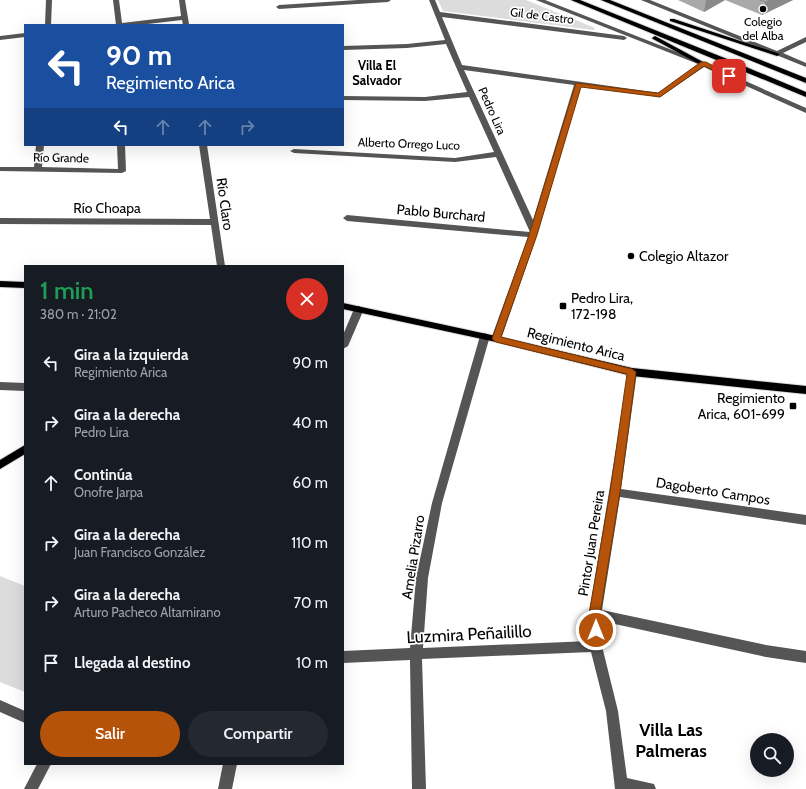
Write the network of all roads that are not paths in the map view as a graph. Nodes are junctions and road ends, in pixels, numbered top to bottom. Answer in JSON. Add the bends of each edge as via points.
{"nodes":[{"id":1,"x":50,"y":0,"type":"edge"},
{"id":2,"x":116,"y":0,"type":"edge"},
{"id":3,"x":182,"y":0,"type":"edge"},
{"id":4,"x":388,"y":0,"type":"edge"},
{"id":5,"x":432,"y":0,"type":"edge"},
{"id":6,"x":539,"y":0,"type":"edge"},
{"id":7,"x":574,"y":0,"type":"edge"},
{"id":8,"x":604,"y":0,"type":"edge"},
{"id":9,"x":612,"y":0,"type":"edge"},
{"id":10,"x":644,"y":0,"type":"edge"},
{"id":11,"x":670,"y":0,"type":"edge"},
{"id":12,"x":660,"y":6,"type":"junction"},
{"id":13,"x":280,"y":7,"type":"dead end"},
{"id":14,"x":608,"y":13,"type":"junction"},
{"id":15,"x":437,"y":14,"type":"junction"},
{"id":16,"x":185,"y":22,"type":"edge"},
{"id":17,"x":48,"y":24,"type":"edge"},
{"id":18,"x":120,"y":24,"type":"edge"},
{"id":19,"x":142,"y":24,"type":"edge"},
{"id":20,"x":24,"y":35,"type":"edge"},
{"id":21,"x":0,"y":38,"type":"edge"},
{"id":22,"x":806,"y":39,"type":"edge"},
{"id":23,"x":643,"y":40,"type":"junction"},
{"id":24,"x":449,"y":42,"type":"junction"},
{"id":25,"x":344,"y":48,"type":"edge"},
{"id":26,"x":777,"y":54,"type":"junction"},
{"id":27,"x":703,"y":64,"type":"junction"},
{"id":28,"x":806,"y":65,"type":"edge"},
{"id":29,"x":460,"y":67,"type":"junction"},
{"id":30,"x":806,"y":81,"type":"edge"},
{"id":31,"x":578,"y":84,"type":"junction"},
{"id":32,"x":472,"y":94,"type":"junction"},
{"id":33,"x":806,"y":95,"type":"edge"},
{"id":34,"x":344,"y":98,"type":"edge"},
{"id":35,"x":806,"y":111,"type":"edge"},
{"id":36,"x":40,"y":146,"type":"edge"},
{"id":37,"x":121,"y":146,"type":"edge"},
{"id":38,"x":203,"y":146,"type":"edge"},
{"id":39,"x":294,"y":151,"type":"dead end"},
{"id":40,"x":498,"y":154,"type":"junction"},
{"id":41,"x":0,"y":169,"type":"edge"},
{"id":42,"x":38,"y":170,"type":"junction"},
{"id":43,"x":347,"y":218,"type":"dead end"},
{"id":44,"x":0,"y":221,"type":"edge"},
{"id":45,"x":215,"y":222,"type":"junction"},
{"id":46,"x":534,"y":232,"type":"junction"},
{"id":47,"x":221,"y":265,"type":"edge"},
{"id":48,"x":0,"y":284,"type":"edge"},
{"id":49,"x":24,"y":285,"type":"edge"},
{"id":50,"x":344,"y":306,"type":"edge"},
{"id":51,"x":359,"y":310,"type":"junction"},
{"id":52,"x":491,"y":338,"type":"junction"},
{"id":53,"x":344,"y":344,"type":"edge"},
{"id":54,"x":632,"y":372,"type":"junction"},
{"id":55,"x":0,"y":386,"type":"edge"},
{"id":56,"x":24,"y":387,"type":"edge"},
{"id":57,"x":806,"y":390,"type":"edge"},
{"id":58,"x":24,"y":450,"type":"edge"},
{"id":59,"x":0,"y":465,"type":"edge"},
{"id":60,"x":615,"y":492,"type":"junction"},
{"id":61,"x":806,"y":520,"type":"edge"},
{"id":62,"x":595,"y":614,"type":"junction"},
{"id":63,"x":596,"y":646,"type":"junction"},
{"id":64,"x":416,"y":655,"type":"junction"},
{"id":65,"x":344,"y":657,"type":"edge"},
{"id":66,"x":806,"y":658,"type":"edge"},
{"id":67,"x":0,"y":706,"type":"edge"},
{"id":68,"x":24,"y":717,"type":"edge"},
{"id":69,"x":43,"y":765,"type":"edge"},
{"id":70,"x":230,"y":765,"type":"edge"},
{"id":71,"x":622,"y":786,"type":"edge"},
{"id":72,"x":31,"y":789,"type":"edge"},
{"id":73,"x":225,"y":789,"type":"edge"},
{"id":74,"x":419,"y":789,"type":"edge"},
{"id":75,"x":649,"y":789,"type":"edge"}],
"edges":[{"from":1,"to":17,"type":"street"},
{"from":2,"to":18,"type":"street"},
{"from":3,"to":16,"type":"street"},
{"from":4,"to":13,"type":"street"},
{"from":5,"to":15,"type":"street","name":"Pedro Lira"},
{"from":6,"to":23,"type":"street"},
{"from":7,"to":14,"type":"main road"},
{"from":8,"to":30,"type":"main road"},
{"from":9,"to":26,"type":"main road"},
{"from":10,"to":12,"type":"street"},
{"from":11,"to":12,"type":"street"},
{"from":12,"to":26,"type":"street"},
{"from":14,"to":27,"type":"main road"},
{"from":14,"to":33,"type":"main road"},
{"from":15,"to":23,"type":"street","name":"Gil de Castro"},
{"from":15,"to":24,"type":"street","name":"Pedro Lira"},
{"from":16,"to":19,"type":"street"},
{"from":20,"to":21,"type":"street"},
{"from":22,"to":26,"type":"street"},
{"from":23,"to":27,"type":"street"},
{"from":24,"to":25,"type":"street"},
{"from":24,"to":29,"type":"street","name":"Pedro Lira"},
{"from":26,"to":28,"type":"street"},
{"from":27,"to":31,"type":"street","via":[[660,95]]},
{"from":27,"to":35,"type":"street"},
{"from":29,"to":31,"type":"street"},
{"from":29,"to":32,"type":"street","name":"Pedro Lira"},
{"from":31,"to":46,"type":"street"},
{"from":32,"to":34,"type":"street","via":[[425,99]]},
{"from":32,"to":40,"type":"street","name":"Pedro Lira"},
{"from":36,"to":42,"type":"street"},
{"from":37,"to":42,"type":"street","name":"Río Grande","via":[[122,171]]},
{"from":38,"to":45,"type":"street","name":"Río Claro"},
{"from":39,"to":40,"type":"street","name":"Alberto Orrego Luco","via":[[455,160]]},
{"from":40,"to":46,"type":"street","name":"Pedro Lira"},
{"from":41,"to":42,"type":"street","name":"Río Grande"},
{"from":43,"to":46,"type":"street","name":"Pablo Burchard"},
{"from":44,"to":45,"type":"street","name":"Río Choapa"},
{"from":45,"to":47,"type":"street","name":"Río Claro"},
{"from":46,"to":52,"type":"street"},
{"from":48,"to":49,"type":"main road"},
{"from":50,"to":51,"type":"main road","name":"Regimiento Arica"},
{"from":51,"to":52,"type":"main road","name":"Regimiento Arica"},
{"from":51,"to":53,"type":"street"},
{"from":52,"to":54,"type":"main road","name":"Regimiento Arica"},
{"from":52,"to":64,"type":"street","name":"Amelia Pizarro","via":[[437,503],[422,578]]},
{"from":54,"to":57,"type":"main road","name":"Regimiento Arica"},
{"from":54,"to":60,"type":"street","name":"Pintor Juan Pereira"},
{"from":55,"to":56,"type":"street"},
{"from":58,"to":59,"type":"main road"},
{"from":60,"to":61,"type":"street","name":"Dagoberto Campos"},
{"from":60,"to":62,"type":"street","name":"Pintor Juan Pereira"},
{"from":62,"to":63,"type":"street","name":"Pintor Juan Pereira"},
{"from":62,"to":66,"type":"street"},
{"from":63,"to":64,"type":"street","name":"Luzmira Peñailillo"},
{"from":63,"to":71,"type":"street","name":"Pintor Juan Pereira","via":[[612,711]]},
{"from":64,"to":65,"type":"street","name":"Luzmira Peñailillo"},
{"from":64,"to":74,"type":"street","name":"Amelia Pizarro"},
{"from":67,"to":68,"type":"street"},
{"from":69,"to":72,"type":"street"},
{"from":70,"to":73,"type":"street"},
{"from":71,"to":75,"type":"street"}]}
